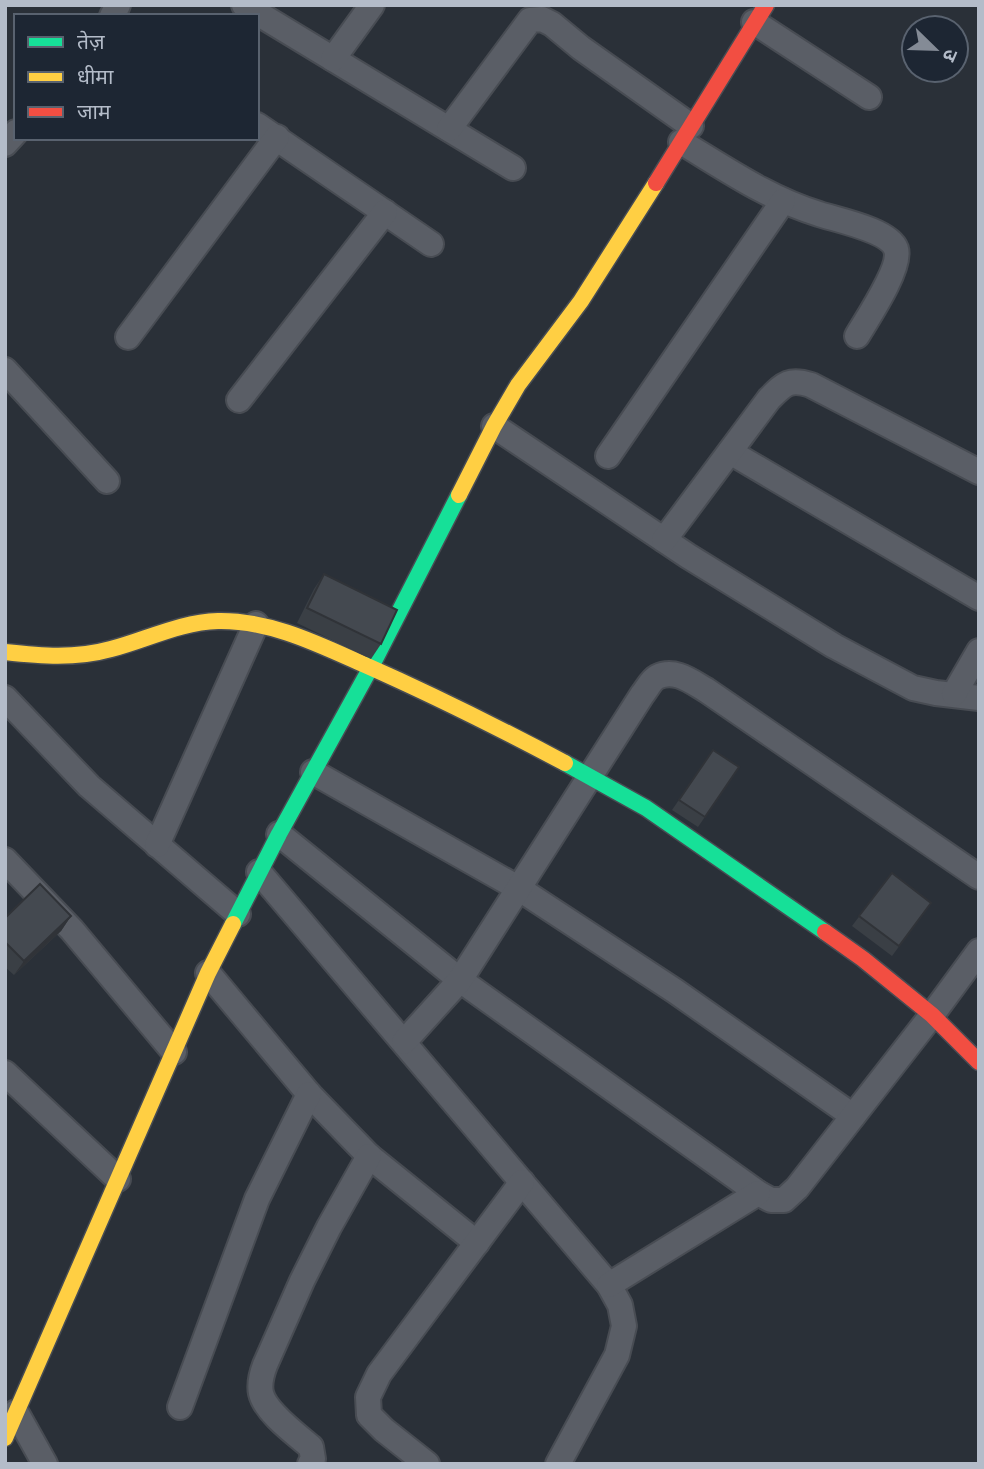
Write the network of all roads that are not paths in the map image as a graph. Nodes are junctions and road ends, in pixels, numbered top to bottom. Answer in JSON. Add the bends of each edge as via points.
{"nodes":[{"id":1,"x":372,"y":5,"type":"edge"},
{"id":2,"x":757,"y":11,"type":"edge"},
{"id":3,"x":259,"y":14,"type":"edge"},
{"id":4,"x":333,"y":59,"type":"junction"},
{"id":5,"x":869,"y":97,"type":"dead end"},
{"id":6,"x":449,"y":129,"type":"junction"},
{"id":7,"x":267,"y":131,"type":"edge"},
{"id":8,"x":686,"y":134,"type":"junction"},
{"id":9,"x":513,"y":168,"type":"dead end"},
{"id":10,"x":783,"y":201,"type":"junction"},
{"id":11,"x":385,"y":212,"type":"junction"},
{"id":12,"x":431,"y":244,"type":"dead end"},
{"id":13,"x":857,"y":336,"type":"dead end"},
{"id":14,"x":128,"y":337,"type":"dead end"},
{"id":15,"x":5,"y":370,"type":"edge"},
{"id":16,"x":239,"y":400,"type":"dead end"},
{"id":17,"x":494,"y":426,"type":"junction"},
{"id":18,"x":730,"y":452,"type":"junction"},
{"id":19,"x":608,"y":456,"type":"dead end"},
{"id":20,"x":979,"y":472,"type":"edge"},
{"id":21,"x":107,"y":481,"type":"dead end"},
{"id":22,"x":664,"y":540,"type":"junction"},
{"id":23,"x":979,"y":598,"type":"edge"},
{"id":24,"x":256,"y":624,"type":"junction"},
{"id":25,"x":979,"y":651,"type":"edge"},
{"id":26,"x":5,"y":652,"type":"edge"},
{"id":27,"x":371,"y":667,"type":"junction"},
{"id":28,"x":954,"y":694,"type":"junction"},
{"id":29,"x":5,"y":698,"type":"edge"},
{"id":30,"x":979,"y":698,"type":"edge"},
{"id":31,"x":313,"y":772,"type":"junction"},
{"id":32,"x":590,"y":776,"type":"junction"},
{"id":33,"x":279,"y":834,"type":"junction"},
{"id":34,"x":157,"y":845,"type":"junction"},
{"id":35,"x":5,"y":860,"type":"edge"},
{"id":36,"x":259,"y":872,"type":"junction"},
{"id":37,"x":979,"y":877,"type":"edge"},
{"id":38,"x":518,"y":888,"type":"junction"},
{"id":39,"x":238,"y":914,"type":"junction"},
{"id":40,"x":979,"y":951,"type":"edge"},
{"id":41,"x":208,"y":973,"type":"junction"},
{"id":42,"x":460,"y":980,"type":"junction"},
{"id":43,"x":932,"y":1015,"type":"junction"},
{"id":44,"x":404,"y":1042,"type":"junction"},
{"id":45,"x":174,"y":1052,"type":"junction"},
{"id":46,"x":979,"y":1062,"type":"edge"},
{"id":47,"x":5,"y":1073,"type":"edge"},
{"id":48,"x":309,"y":1094,"type":"junction"},
{"id":49,"x":853,"y":1116,"type":"junction"},
{"id":50,"x":369,"y":1156,"type":"junction"},
{"id":51,"x":118,"y":1179,"type":"junction"},
{"id":52,"x":522,"y":1182,"type":"junction"},
{"id":53,"x":758,"y":1193,"type":"junction"},
{"id":54,"x":477,"y":1243,"type":"junction"},
{"id":55,"x":609,"y":1285,"type":"junction"},
{"id":56,"x":180,"y":1407,"type":"dead end"},
{"id":57,"x":16,"y":1412,"type":"junction"},
{"id":58,"x":5,"y":1438,"type":"edge"},
{"id":59,"x":45,"y":1464,"type":"edge"},
{"id":60,"x":310,"y":1464,"type":"edge"},
{"id":61,"x":427,"y":1464,"type":"edge"},
{"id":62,"x":558,"y":1464,"type":"edge"}],
"edges":[{"from":1,"to":4,"type":"street"},
{"from":2,"to":5,"type":"street"},
{"from":2,"to":8,"type":"street"},
{"from":3,"to":4,"type":"street"},
{"from":4,"to":6,"type":"street"},
{"from":6,"to":8,"type":"street","via":[[530,20],[542,19]]},
{"from":6,"to":9,"type":"street"},
{"from":7,"to":11,"type":"street"},
{"from":7,"to":14,"type":"street"},
{"from":8,"to":10,"type":"street"},
{"from":8,"to":17,"type":"street"},
{"from":10,"to":13,"type":"street","via":[[869,230],[896,247],[890,279]]},
{"from":10,"to":19,"type":"street"},
{"from":11,"to":12,"type":"street"},
{"from":11,"to":16,"type":"street"},
{"from":15,"to":21,"type":"street"},
{"from":17,"to":22,"type":"street"},
{"from":17,"to":27,"type":"street"},
{"from":18,"to":20,"type":"street","via":[[769,399],[784,384],[799,381]]},
{"from":18,"to":22,"type":"street"},
{"from":18,"to":23,"type":"street"},
{"from":22,"to":28,"type":"street","via":[[834,646],[914,688]]},
{"from":24,"to":26,"type":"street","via":[[195,623],[69,657]]},
{"from":24,"to":27,"type":"street","via":[[308,639]]},
{"from":24,"to":34,"type":"street"},
{"from":25,"to":28,"type":"street"},
{"from":27,"to":31,"type":"street"},
{"from":27,"to":32,"type":"street"},
{"from":28,"to":30,"type":"street"},
{"from":29,"to":34,"type":"street","via":[[89,786]]},
{"from":31,"to":33,"type":"street"},
{"from":31,"to":38,"type":"street"},
{"from":32,"to":37,"type":"street","via":[[656,678],[683,676]]},
{"from":32,"to":38,"type":"street"},
{"from":32,"to":43,"type":"street","via":[[646,808],[863,958]]},
{"from":33,"to":36,"type":"street"},
{"from":33,"to":42,"type":"street"},
{"from":34,"to":39,"type":"street"},
{"from":35,"to":45,"type":"street","via":[[72,930]]},
{"from":36,"to":39,"type":"street"},
{"from":36,"to":44,"type":"street"},
{"from":38,"to":42,"type":"street"},
{"from":38,"to":49,"type":"street"},
{"from":39,"to":41,"type":"street"},
{"from":40,"to":43,"type":"street"},
{"from":41,"to":45,"type":"street"},
{"from":41,"to":48,"type":"street"},
{"from":42,"to":44,"type":"street"},
{"from":42,"to":53,"type":"street"},
{"from":43,"to":46,"type":"street"},
{"from":43,"to":49,"type":"street"},
{"from":44,"to":52,"type":"street"},
{"from":45,"to":51,"type":"street"},
{"from":47,"to":51,"type":"street"},
{"from":48,"to":50,"type":"street"},
{"from":48,"to":56,"type":"street","via":[[257,1199]]},
{"from":49,"to":53,"type":"street","via":[[784,1200]]},
{"from":50,"to":54,"type":"street"},
{"from":50,"to":60,"type":"street","via":[[302,1281],[261,1377],[261,1394],[270,1411],[312,1447]]},
{"from":51,"to":57,"type":"street"},
{"from":52,"to":54,"type":"street"},
{"from":52,"to":55,"type":"street"},
{"from":53,"to":55,"type":"street"},
{"from":54,"to":61,"type":"street","via":[[379,1374],[368,1397],[369,1415]]},
{"from":55,"to":62,"type":"street","via":[[620,1304],[624,1326],[617,1355]]},
{"from":57,"to":58,"type":"street"},
{"from":57,"to":59,"type":"street"}]}
